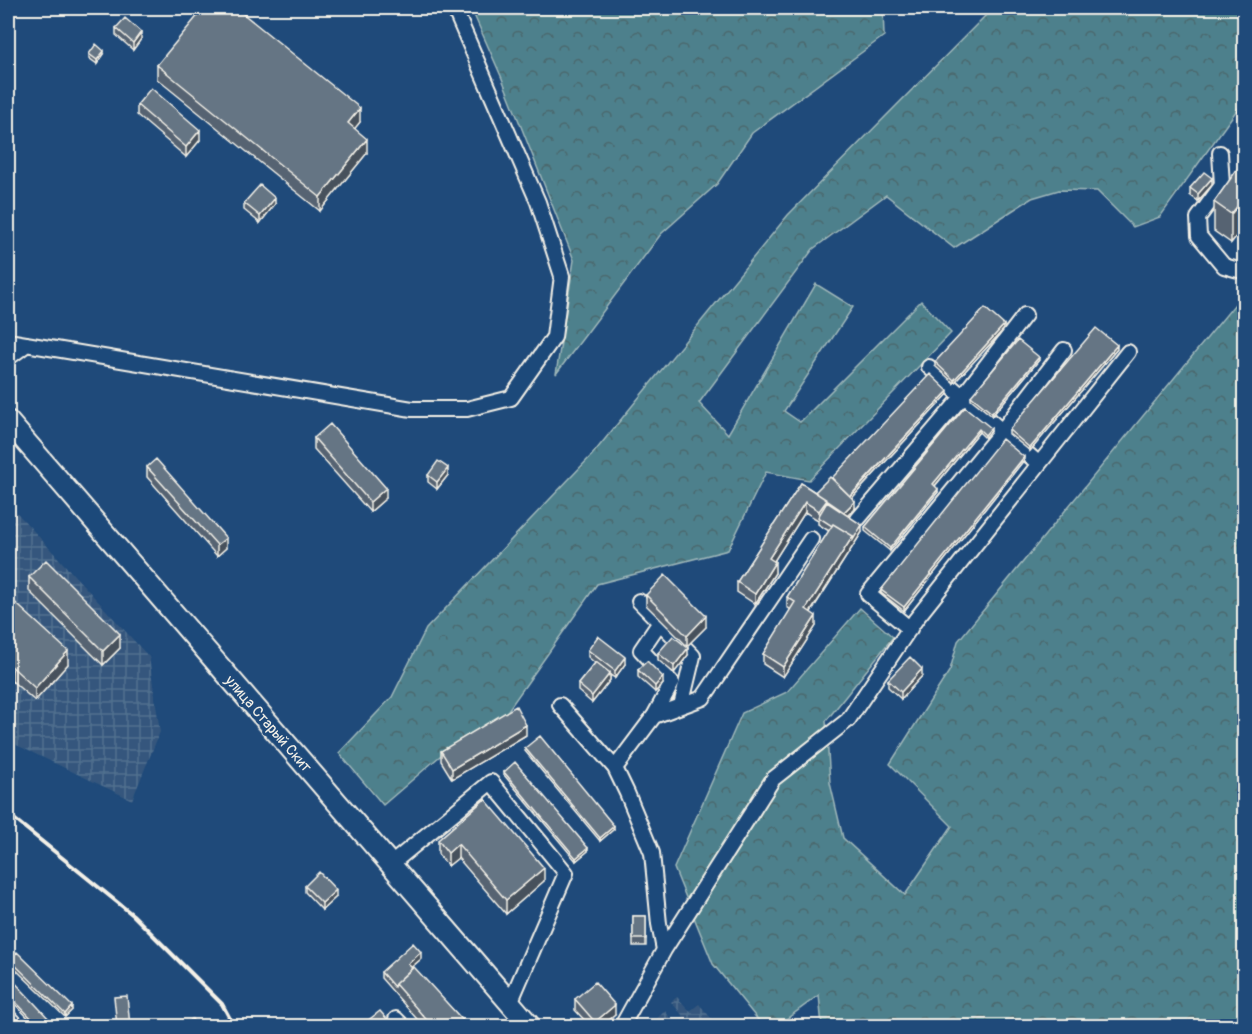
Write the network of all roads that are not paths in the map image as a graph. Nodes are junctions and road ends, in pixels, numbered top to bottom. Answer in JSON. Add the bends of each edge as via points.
{"nodes":[{"id":1,"x":454,"y":8,"type":"edge"},
{"id":2,"x":1220,"y":153,"type":"dead end"},
{"id":3,"x":1245,"y":270,"type":"edge"},
{"id":4,"x":1025,"y":315,"type":"dead end"},
{"id":5,"x":8,"y":341,"type":"edge"},
{"id":6,"x":27,"y":344,"type":"junction"},
{"id":7,"x":1064,"y":350,"type":"dead end"},
{"id":8,"x":1128,"y":351,"type":"dead end"},
{"id":9,"x":8,"y":358,"type":"edge"},
{"id":10,"x":929,"y":367,"type":"dead end"},
{"id":11,"x":962,"y":397,"type":"junction"},
{"id":12,"x":8,"y":421,"type":"edge"},
{"id":13,"x":1001,"y":432,"type":"junction"},
{"id":14,"x":1038,"y":464,"type":"junction"},
{"id":15,"x":858,"y":519,"type":"edge"},
{"id":16,"x":811,"y":539,"type":"dead end"},
{"id":17,"x":639,"y":602,"type":"dead end"},
{"id":18,"x":660,"y":622,"type":"junction"},
{"id":19,"x":910,"y":629,"type":"junction"},
{"id":20,"x":560,"y":705,"type":"dead end"},
{"id":21,"x":681,"y":706,"type":"junction"},
{"id":22,"x":654,"y":716,"type":"junction"},
{"id":23,"x":615,"y":768,"type":"junction"},
{"id":24,"x":390,"y":865,"type":"junction"},
{"id":25,"x":663,"y":950,"type":"junction"},
{"id":26,"x":510,"y":1004,"type":"junction"},
{"id":27,"x":8,"y":1017,"type":"edge"},
{"id":28,"x":17,"y":1026,"type":"edge"},
{"id":29,"x":530,"y":1026,"type":"edge"},
{"id":30,"x":622,"y":1026,"type":"edge"}],
"edges":[{"from":1,"to":6,"type":"street","via":[[538,202],[562,276],[554,337],[511,398],[467,408],[412,409]]},
{"from":2,"to":3,"type":"street","via":[[1222,185],[1198,218],[1199,236],[1224,266]]},
{"from":4,"to":11,"type":"street"},
{"from":5,"to":6,"type":"street"},
{"from":6,"to":9,"type":"street"},
{"from":7,"to":13,"type":"street"},
{"from":8,"to":14,"type":"street"},
{"from":10,"to":11,"type":"street"},
{"from":11,"to":13,"type":"street"},
{"from":11,"to":15,"type":"street"},
{"from":12,"to":24,"type":"highway","name":"улица Старый Скит"},
{"from":13,"to":14,"type":"street"},
{"from":13,"to":19,"type":"street","via":[[868,594]]},
{"from":14,"to":19,"type":"street"},
{"from":16,"to":21,"type":"street","via":[[702,698]]},
{"from":17,"to":18,"type":"street"},
{"from":18,"to":21,"type":"street","via":[[693,656]]},
{"from":18,"to":22,"type":"street","via":[[642,650],[672,683]]},
{"from":19,"to":25,"type":"street","via":[[848,720],[772,779]]},
{"from":20,"to":23,"type":"street"},
{"from":21,"to":22,"type":"street"},
{"from":22,"to":23,"type":"street"},
{"from":23,"to":25,"type":"street","via":[[652,853]]},
{"from":24,"to":26,"type":"highway","name":"улица Старый Скит"},
{"from":24,"to":26,"type":"street","via":[[491,782],[566,873]]},
{"from":25,"to":30,"type":"street"},
{"from":26,"to":29,"type":"highway","name":"улица Старый Скит"},
{"from":27,"to":28,"type":"street"}]}
